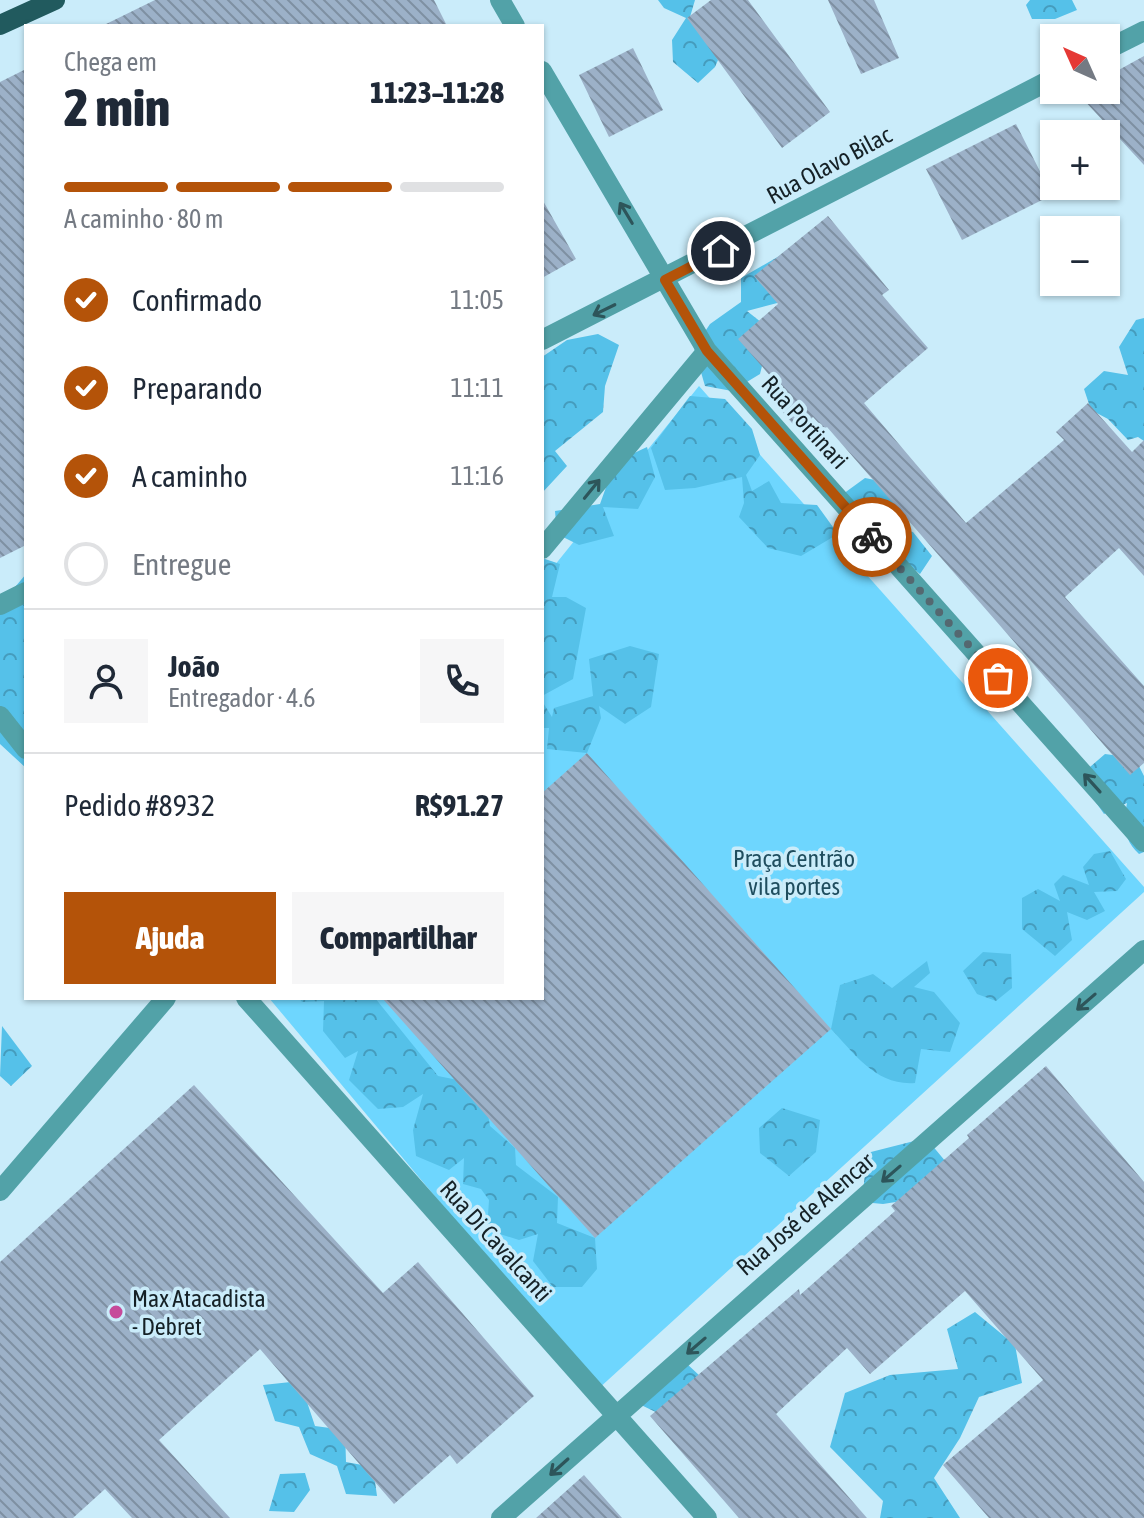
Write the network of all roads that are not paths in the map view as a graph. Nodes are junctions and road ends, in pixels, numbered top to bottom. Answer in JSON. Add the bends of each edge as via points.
{"nodes":[{"id":1,"x":55,"y":0,"type":"edge"},
{"id":2,"x":500,"y":0,"type":"edge"},
{"id":3,"x":514,"y":24,"type":"edge"},
{"id":4,"x":0,"y":25,"type":"edge"},
{"id":5,"x":1144,"y":31,"type":"edge"},
{"id":6,"x":1120,"y":43,"type":"edge"},
{"id":7,"x":544,"y":74,"type":"edge"},
{"id":8,"x":1040,"y":85,"type":"edge"},
{"id":9,"x":665,"y":280,"type":"junction"},
{"id":10,"x":544,"y":339,"type":"edge"},
{"id":11,"x":707,"y":351,"type":"junction"},
{"id":12,"x":544,"y":547,"type":"edge"},
{"id":13,"x":24,"y":593,"type":"edge"},
{"id":14,"x":0,"y":605,"type":"edge"},
{"id":15,"x":0,"y":716,"type":"edge"},
{"id":16,"x":24,"y":746,"type":"edge"},
{"id":17,"x":1144,"y":842,"type":"edge"},
{"id":18,"x":1144,"y":950,"type":"edge"},
{"id":19,"x":164,"y":1000,"type":"edge"},
{"id":20,"x":248,"y":1000,"type":"edge"},
{"id":21,"x":0,"y":1191,"type":"edge"},
{"id":22,"x":616,"y":1415,"type":"junction"},
{"id":23,"x":501,"y":1518,"type":"edge"},
{"id":24,"x":707,"y":1518,"type":"edge"}],
"edges":[{"from":1,"to":4,"type":"main road"},
{"from":2,"to":3,"type":"street"},
{"from":5,"to":6,"type":"street"},
{"from":9,"to":7,"type":"street","name":"Rua Portinari","one_way":true},
{"from":8,"to":9,"type":"street","name":"Rua Olavo Bilac"},
{"from":9,"to":10,"type":"street","name":"Rua Olavo Bilac","one_way":true},
{"from":9,"to":11,"type":"street","name":"Rua Portinari"},
{"from":12,"to":11,"type":"street","one_way":true},
{"from":17,"to":11,"type":"street","name":"Rua Portinari","one_way":true},
{"from":13,"to":14,"type":"street"},
{"from":15,"to":16,"type":"street"},
{"from":18,"to":22,"type":"street","name":"Rua José de Alencar","one_way":true},
{"from":19,"to":21,"type":"street"},
{"from":20,"to":22,"type":"street","name":"Rua Di Cavalcanti"},
{"from":22,"to":23,"type":"street","name":"Rua José de Alencar","one_way":true},
{"from":22,"to":24,"type":"street","name":"Rua Di Cavalcanti"}]}
